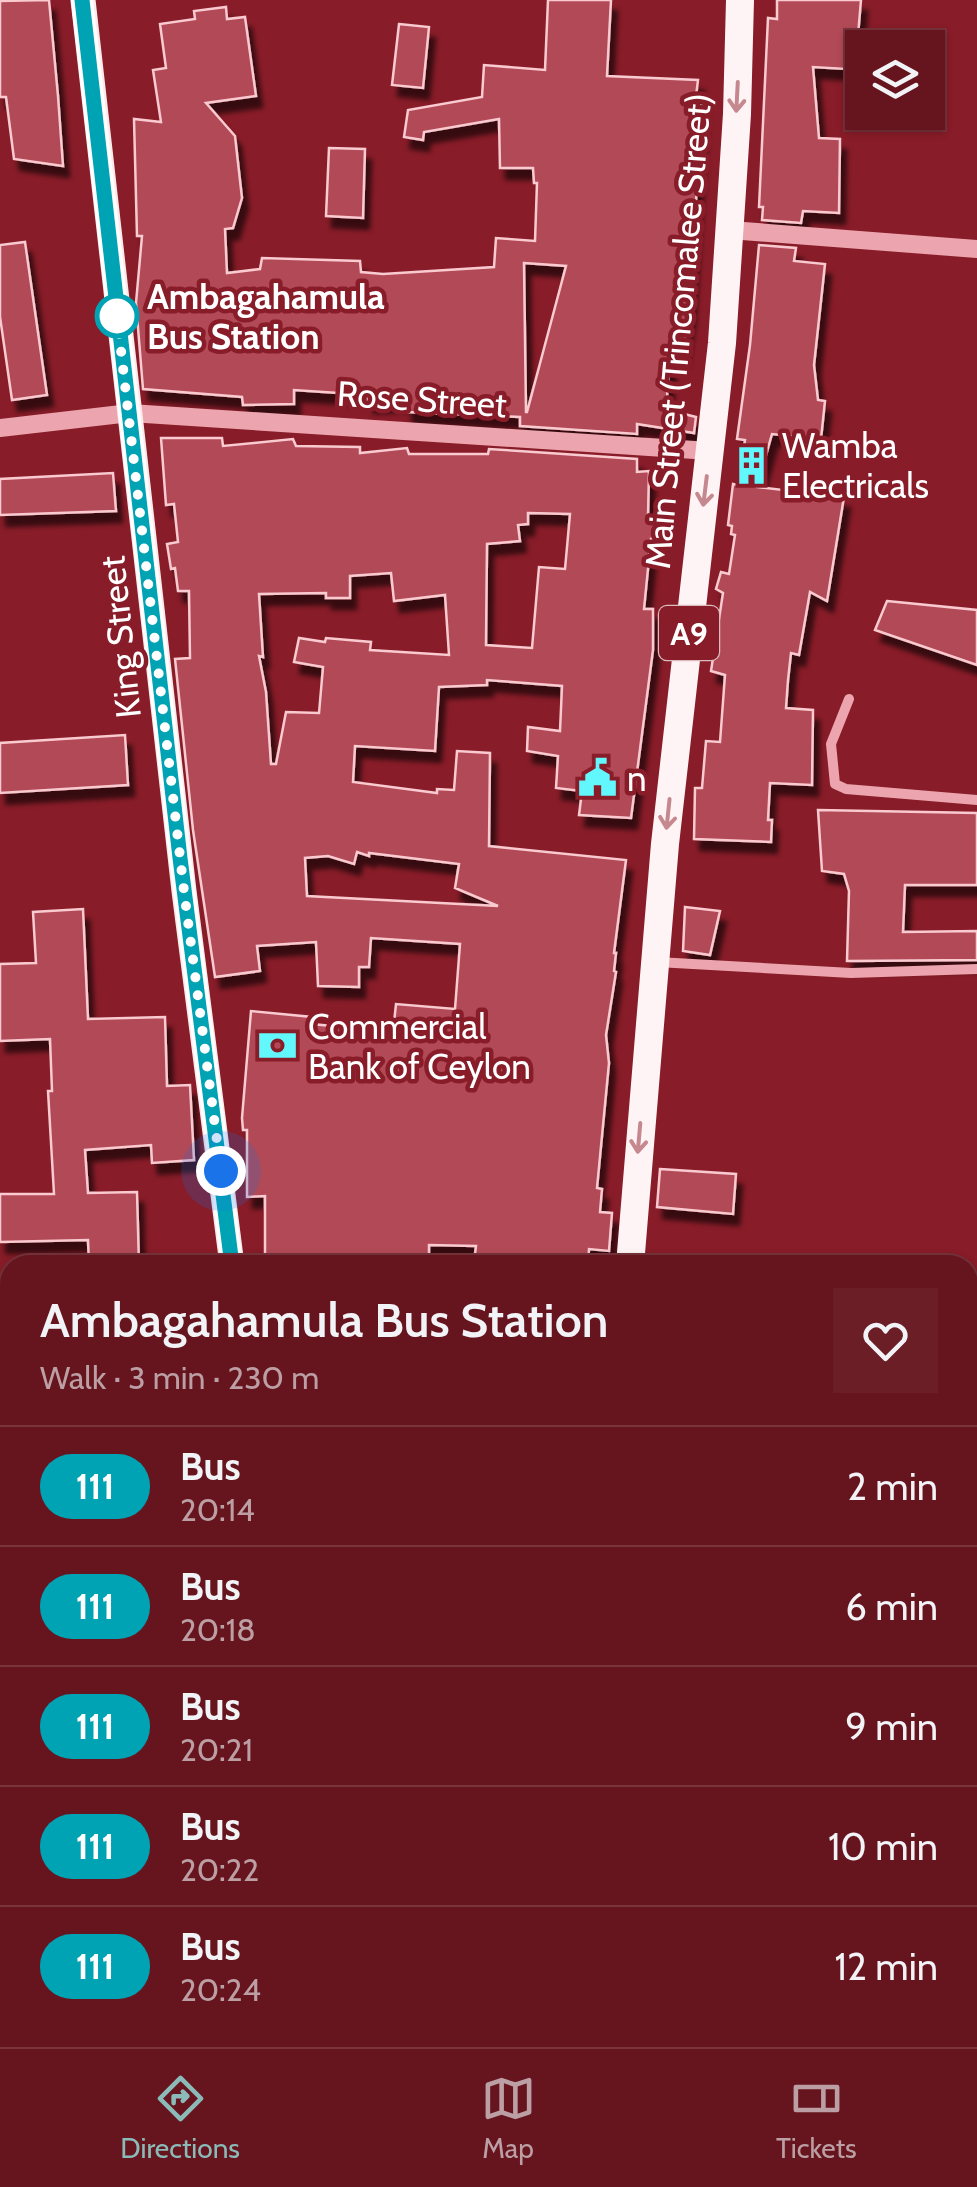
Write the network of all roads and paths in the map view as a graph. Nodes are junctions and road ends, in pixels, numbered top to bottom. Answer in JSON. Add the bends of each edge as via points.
{"nodes":[{"id":1,"x":82,"y":0,"type":"edge"},
{"id":2,"x":740,"y":0,"type":"edge"},
{"id":3,"x":730,"y":230,"type":"junction"},
{"id":4,"x":977,"y":249,"type":"edge"},
{"id":5,"x":130,"y":413,"type":"junction"},
{"id":6,"x":0,"y":428,"type":"edge"},
{"id":7,"x":710,"y":451,"type":"junction"},
{"id":8,"x":848,"y":700,"type":"dead end"},
{"id":9,"x":977,"y":800,"type":"edge"},
{"id":10,"x":656,"y":962,"type":"junction"},
{"id":11,"x":977,"y":969,"type":"edge"},
{"id":12,"x":231,"y":1255,"type":"edge"},
{"id":13,"x":631,"y":1255,"type":"edge"}],
"edges":[{"from":1,"to":5,"type":"main road","name":"King Street"},
{"from":2,"to":3,"type":"highway","name":"Main Street (Trincomalee Street)","number":"A9","one_way":true},
{"from":3,"to":4,"type":"street"},
{"from":3,"to":7,"type":"highway","name":"Main Street (Trincomalee Street)","number":"A9"},
{"from":5,"to":6,"type":"street","name":"Rose Street"},
{"from":5,"to":7,"type":"street","name":"Rose Street"},
{"from":5,"to":12,"type":"main road","name":"King Street"},
{"from":7,"to":10,"type":"highway","name":"Main Street (Trincomalee Street)","number":"A9","one_way":true},
{"from":8,"to":9,"type":"street","via":[[832,744],[836,784]]},
{"from":10,"to":11,"type":"street","via":[[850,973]]},
{"from":10,"to":13,"type":"highway","name":"Main Street (Trincomalee Street)","number":"A9","one_way":true}]}
